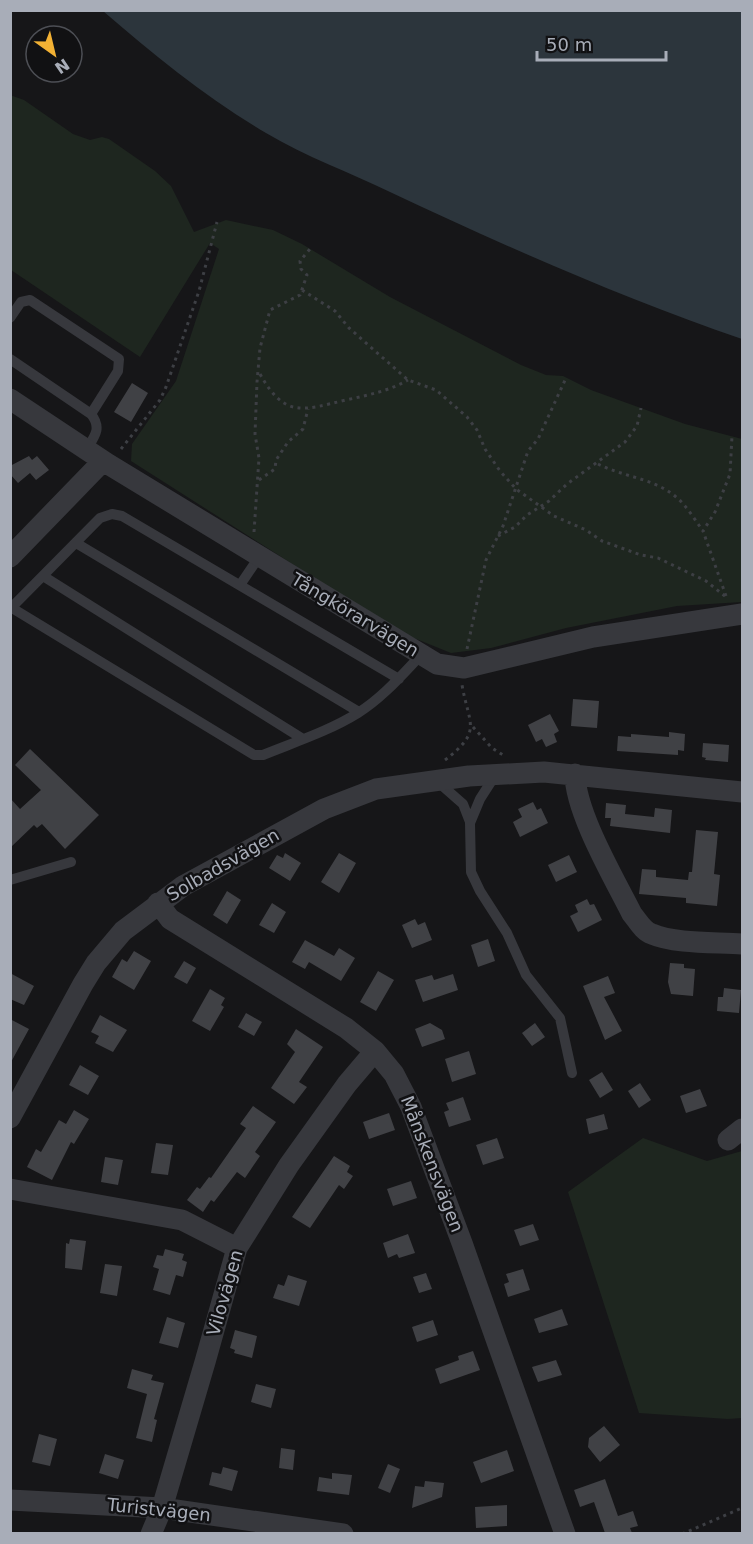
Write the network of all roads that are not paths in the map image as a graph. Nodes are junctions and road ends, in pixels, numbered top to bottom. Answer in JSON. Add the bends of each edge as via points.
{"nodes":[{"id":1,"x":10,"y":318,"type":"edge"},
{"id":2,"x":10,"y":359,"type":"edge"},
{"id":3,"x":10,"y":399,"type":"edge"},
{"id":4,"x":91,"y":414,"type":"junction"},
{"id":5,"x":99,"y":458,"type":"junction"},
{"id":6,"x":76,"y":543,"type":"junction"},
{"id":7,"x":255,"y":554,"type":"junction"},
{"id":8,"x":10,"y":556,"type":"edge"},
{"id":9,"x":43,"y":576,"type":"junction"},
{"id":10,"x":240,"y":585,"type":"junction"},
{"id":11,"x":11,"y":608,"type":"edge"},
{"id":12,"x":732,"y":608,"type":"edge"},
{"id":13,"x":420,"y":656,"type":"junction"},
{"id":14,"x":399,"y":679,"type":"junction"},
{"id":15,"x":359,"y":712,"type":"junction"},
{"id":16,"x":303,"y":739,"type":"junction"},
{"id":17,"x":505,"y":773,"type":"junction"},
{"id":18,"x":575,"y":774,"type":"junction"},
{"id":19,"x":431,"y":780,"type":"junction"},
{"id":20,"x":742,"y":792,"type":"edge"},
{"id":21,"x":470,"y":823,"type":"junction"},
{"id":22,"x":71,"y":862,"type":"dead end"},
{"id":23,"x":10,"y":880,"type":"edge"},
{"id":24,"x":158,"y":903,"type":"junction"},
{"id":25,"x":742,"y":944,"type":"edge"},
{"id":26,"x":375,"y":1051,"type":"junction"},
{"id":27,"x":572,"y":1073,"type":"dead end"},
{"id":28,"x":10,"y":1118,"type":"edge"},
{"id":29,"x":10,"y":1189,"type":"edge"},
{"id":30,"x":237,"y":1248,"type":"junction"},
{"id":31,"x":10,"y":1500,"type":"edge"},
{"id":32,"x":162,"y":1508,"type":"junction"},
{"id":33,"x":151,"y":1533,"type":"edge"},
{"id":34,"x":341,"y":1533,"type":"edge"},
{"id":35,"x":565,"y":1533,"type":"edge"}],
"edges":[{"from":1,"to":4,"type":"lane","via":[[21,302],[30,300],[119,359],[118,370]]},
{"from":2,"to":4,"type":"lane"},
{"from":3,"to":5,"type":"street","name":"Tångkörarvägen"},
{"from":4,"to":5,"type":"lane","via":[[98,426]]},
{"from":5,"to":7,"type":"street","name":"Tångkörarvägen"},
{"from":5,"to":8,"type":"street"},
{"from":6,"to":9,"type":"lane"},
{"from":6,"to":10,"type":"lane","via":[[100,518],[122,516]]},
{"from":6,"to":15,"type":"lane"},
{"from":7,"to":10,"type":"lane"},
{"from":7,"to":13,"type":"street","name":"Tångkörarvägen"},
{"from":9,"to":11,"type":"lane"},
{"from":9,"to":16,"type":"lane"},
{"from":10,"to":14,"type":"lane"},
{"from":11,"to":16,"type":"lane","via":[[254,755]]},
{"from":12,"to":13,"type":"street","name":"Tångkörarvägen","via":[[464,668],[451,668]]},
{"from":13,"to":14,"type":"lane"},
{"from":14,"to":15,"type":"lane"},
{"from":15,"to":16,"type":"lane"},
{"from":17,"to":18,"type":"street","name":"Solbadsvägen"},
{"from":17,"to":19,"type":"street","name":"Solbadsvägen"},
{"from":17,"to":21,"type":"lane","via":[[480,799]]},
{"from":18,"to":20,"type":"street","name":"Solbadsvägen"},
{"from":18,"to":25,"type":"street","via":[[584,813],[632,914],[642,927],[663,937]]},
{"from":19,"to":21,"type":"lane","via":[[463,804]]},
{"from":19,"to":24,"type":"street","name":"Solbadsvägen","via":[[376,789],[324,809],[203,873]]},
{"from":21,"to":27,"type":"lane","via":[[469,855],[475,882],[507,933],[526,975],[560,1018]]},
{"from":22,"to":23,"type":"lane"},
{"from":24,"to":26,"type":"street","name":"Månskensvägen","via":[[170,919],[346,1028]]},
{"from":24,"to":28,"type":"street","name":"Solbadsvägen","via":[[123,931],[96,963]]},
{"from":26,"to":30,"type":"street","name":"Vilovägen","via":[[289,1165]]},
{"from":26,"to":35,"type":"street","name":"Månskensvägen","via":[[394,1074],[411,1107]]},
{"from":29,"to":30,"type":"street","via":[[182,1220]]},
{"from":30,"to":32,"type":"street","name":"Vilovägen"},
{"from":31,"to":32,"type":"street","name":"Turistvägen"},
{"from":32,"to":33,"type":"street","name":"Vilovägen"},
{"from":32,"to":34,"type":"street","name":"Turistvägen"}]}
